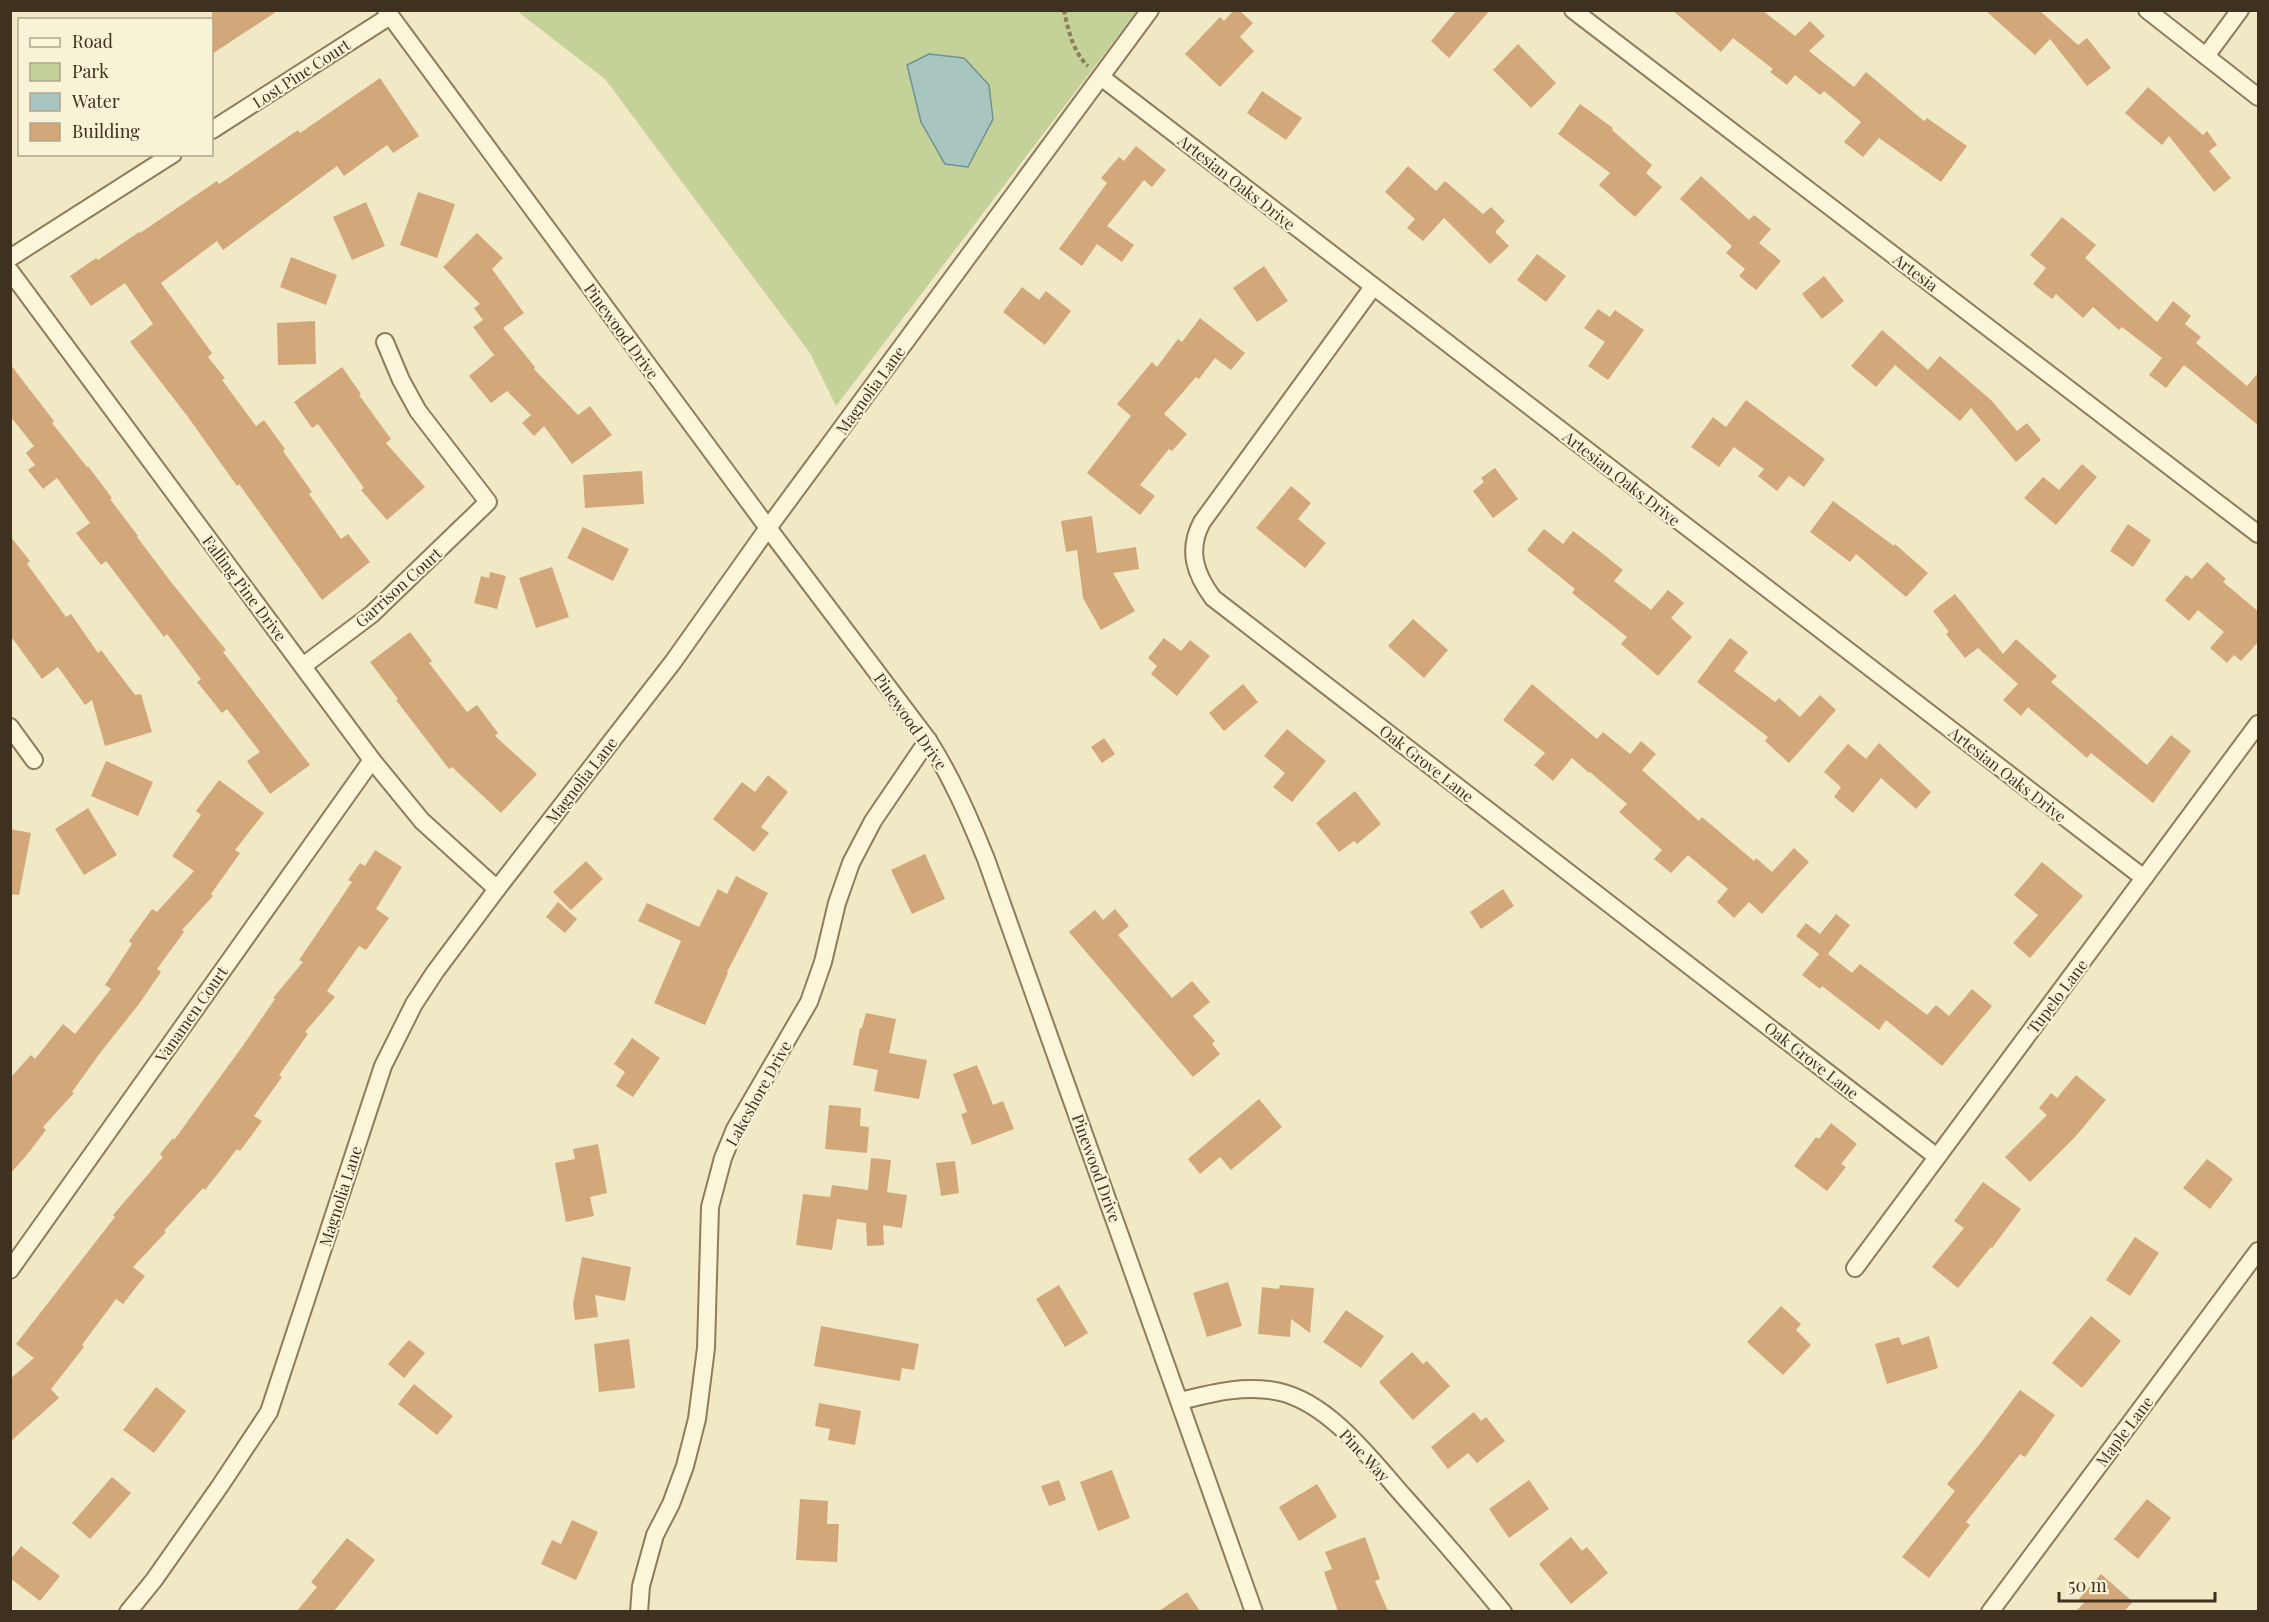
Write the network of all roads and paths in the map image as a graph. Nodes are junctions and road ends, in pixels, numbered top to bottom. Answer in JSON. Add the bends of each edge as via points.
{"nodes":[{"id":1,"x":1064,"y":10,"type":"edge"},
{"id":2,"x":1150,"y":10,"type":"edge"},
{"id":3,"x":1573,"y":10,"type":"edge"},
{"id":4,"x":2147,"y":10,"type":"edge"},
{"id":5,"x":2240,"y":10,"type":"edge"},
{"id":6,"x":388,"y":13,"type":"edge"},
{"id":7,"x":2206,"y":56,"type":"junction"},
{"id":8,"x":1101,"y":77,"type":"junction"},
{"id":9,"x":2259,"y":97,"type":"edge"},
{"id":10,"x":213,"y":129,"type":"edge"},
{"id":11,"x":170,"y":156,"type":"edge"},
{"id":12,"x":10,"y":258,"type":"edge"},
{"id":13,"x":10,"y":271,"type":"edge"},
{"id":14,"x":1373,"y":287,"type":"junction"},
{"id":15,"x":385,"y":342,"type":"dead end"},
{"id":16,"x":768,"y":528,"type":"junction"},
{"id":17,"x":2259,"y":534,"type":"edge"},
{"id":18,"x":303,"y":666,"type":"junction"},
{"id":19,"x":2259,"y":724,"type":"edge"},
{"id":20,"x":10,"y":727,"type":"edge"},
{"id":21,"x":928,"y":740,"type":"junction"},
{"id":22,"x":34,"y":759,"type":"dead end"},
{"id":23,"x":372,"y":760,"type":"junction"},
{"id":24,"x":2144,"y":878,"type":"junction"},
{"id":25,"x":497,"y":889,"type":"junction"},
{"id":26,"x":1937,"y":1157,"type":"junction"},
{"id":27,"x":2259,"y":1251,"type":"edge"},
{"id":28,"x":1855,"y":1268,"type":"dead end"},
{"id":29,"x":10,"y":1270,"type":"edge"},
{"id":30,"x":1180,"y":1401,"type":"junction"},
{"id":31,"x":128,"y":1611,"type":"edge"},
{"id":32,"x":639,"y":1611,"type":"edge"},
{"id":33,"x":1254,"y":1611,"type":"edge"},
{"id":34,"x":1503,"y":1611,"type":"edge"},
{"id":35,"x":1990,"y":1611,"type":"edge"}],
"edges":[{"from":1,"to":8,"type":"path","via":[[1069,35],[1083,62]]},
{"from":2,"to":8,"type":"street","name":"Magnolia Lane"},
{"from":3,"to":17,"type":"street","name":"Artesia"},
{"from":4,"to":7,"type":"street"},
{"from":5,"to":7,"type":"street"},
{"from":6,"to":10,"type":"street","name":"Lost Pine Court"},
{"from":6,"to":16,"type":"street","name":"Pinewood Drive"},
{"from":7,"to":9,"type":"street"},
{"from":8,"to":14,"type":"street","name":"Artesian Oaks Drive"},
{"from":8,"to":16,"type":"street","name":"Magnolia Lane"},
{"from":11,"to":12,"type":"street"},
{"from":13,"to":18,"type":"street","name":"Falling Pine Drive"},
{"from":14,"to":24,"type":"street","name":"Artesian Oaks Drive"},
{"from":14,"to":26,"type":"street","name":"Oak Grove Lane","via":[[1202,522],[1193,546],[1203,584],[1213,598]]},
{"from":15,"to":18,"type":"street","name":"Garrison Court","via":[[418,411],[488,502],[372,614]]},
{"from":16,"to":21,"type":"street","name":"Pinewood Drive"},
{"from":16,"to":25,"type":"street","name":"Magnolia Lane","via":[[673,662]]},
{"from":18,"to":23,"type":"street","name":"Falling Pine Drive"},
{"from":19,"to":24,"type":"street","name":"Tupelo Lane"},
{"from":20,"to":22,"type":"street"},
{"from":21,"to":30,"type":"street","name":"Pinewood Drive","via":[[951,780],[986,859]]},
{"from":21,"to":32,"type":"street","name":"Lakeshore Drive","via":[[873,821],[851,863],[809,1002],[735,1129],[723,1158],[710,1207],[706,1348],[697,1419],[685,1466],[655,1535],[640,1586]]},
{"from":23,"to":25,"type":"street","name":"Falling Pine Drive","via":[[422,821]]},
{"from":23,"to":29,"type":"street","name":"Vanamen Court"},
{"from":24,"to":26,"type":"street","name":"Tupelo Lane"},
{"from":25,"to":31,"type":"street","name":"Magnolia Lane","via":[[435,972],[383,1066],[269,1412],[154,1580]]},
{"from":26,"to":28,"type":"street","name":"Tupelo Lane"},
{"from":27,"to":35,"type":"street","name":"Maple Lane"},
{"from":30,"to":33,"type":"street","name":"Pinewood Drive"},
{"from":30,"to":34,"type":"street","name":"Pine Way","via":[[1224,1390],[1256,1390],[1280,1392],[1310,1404],[1369,1458]]}]}
